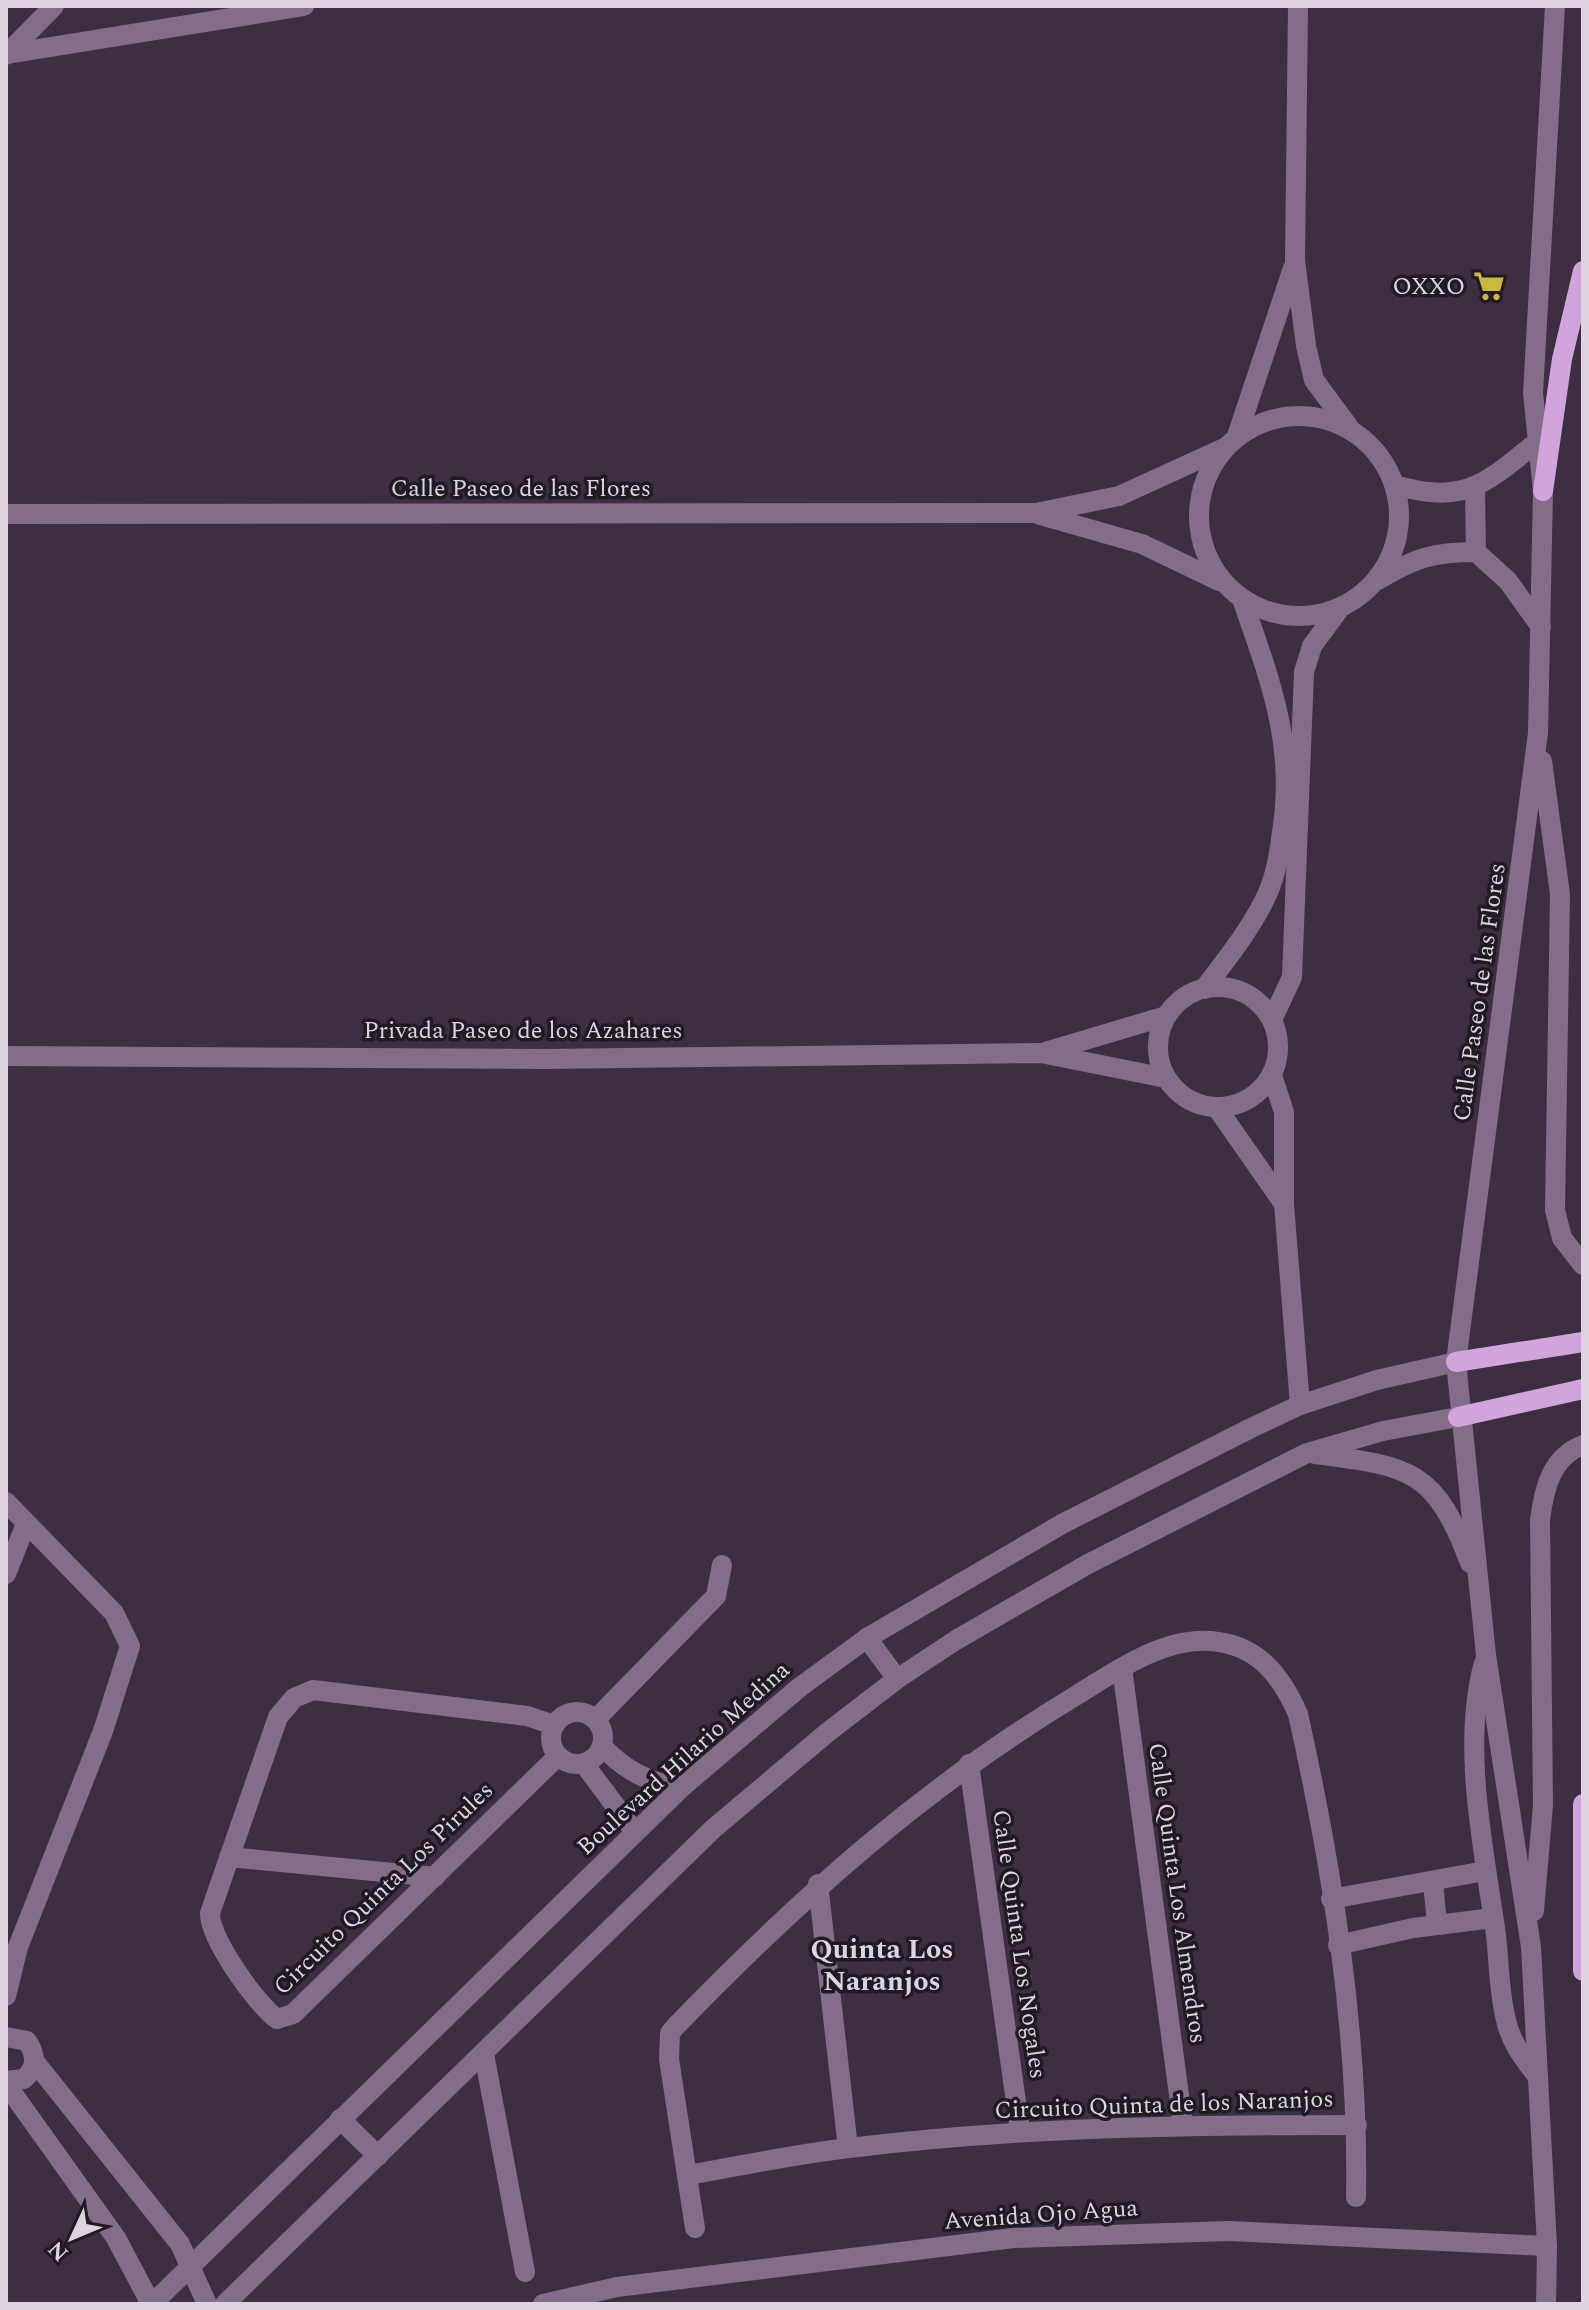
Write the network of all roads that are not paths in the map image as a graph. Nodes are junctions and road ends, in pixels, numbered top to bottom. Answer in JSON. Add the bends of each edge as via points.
{"nodes":[{"id":1,"x":54,"y":6,"type":"edge"},
{"id":2,"x":304,"y":6,"type":"edge"},
{"id":3,"x":1298,"y":6,"type":"edge"},
{"id":4,"x":1555,"y":6,"type":"edge"},
{"id":5,"x":7,"y":54,"type":"edge"},
{"id":6,"x":1295,"y":260,"type":"junction"},
{"id":7,"x":1583,"y":271,"type":"edge"},
{"id":8,"x":1350,"y":429,"type":"junction"},
{"id":9,"x":1230,"y":442,"type":"junction"},
{"id":10,"x":1537,"y":442,"type":"junction"},
{"id":11,"x":1395,"y":485,"type":"junction"},
{"id":12,"x":1475,"y":488,"type":"junction"},
{"id":13,"x":1543,"y":491,"type":"junction"},
{"id":14,"x":1036,"y":513,"type":"junction"},
{"id":15,"x":6,"y":514,"type":"edge"},
{"id":16,"x":1476,"y":552,"type":"junction"},
{"id":17,"x":1377,"y":581,"type":"junction"},
{"id":18,"x":1225,"y":584,"type":"junction"},
{"id":19,"x":1242,"y":599,"type":"junction"},
{"id":20,"x":1340,"y":608,"type":"junction"},
{"id":21,"x":1541,"y":627,"type":"junction"},
{"id":22,"x":1538,"y":733,"type":"junction"},
{"id":23,"x":1204,"y":989,"type":"junction"},
{"id":24,"x":1166,"y":1016,"type":"junction"},
{"id":25,"x":1272,"y":1020,"type":"junction"},
{"id":26,"x":1041,"y":1053,"type":"junction"},
{"id":27,"x":6,"y":1056,"type":"edge"},
{"id":28,"x":1272,"y":1075,"type":"junction"},
{"id":29,"x":1166,"y":1078,"type":"junction"},
{"id":30,"x":1217,"y":1108,"type":"junction"},
{"id":31,"x":1284,"y":1204,"type":"junction"},
{"id":32,"x":1583,"y":1265,"type":"edge"},
{"id":33,"x":1583,"y":1342,"type":"edge"},
{"id":34,"x":1456,"y":1362,"type":"junction"},
{"id":35,"x":1583,"y":1389,"type":"edge"},
{"id":36,"x":1300,"y":1405,"type":"junction"},
{"id":37,"x":1458,"y":1417,"type":"junction"},
{"id":38,"x":1583,"y":1445,"type":"edge"},
{"id":39,"x":1307,"y":1453,"type":"junction"},
{"id":40,"x":6,"y":1502,"type":"edge"},
{"id":41,"x":26,"y":1524,"type":"junction"},
{"id":42,"x":722,"y":1565,"type":"dead end"},
{"id":43,"x":6,"y":1574,"type":"edge"},
{"id":44,"x":1482,"y":1595,"type":"junction"},
{"id":45,"x":867,"y":1638,"type":"junction"},
{"id":46,"x":1486,"y":1655,"type":"junction"},
{"id":47,"x":1122,"y":1668,"type":"junction"},
{"id":48,"x":897,"y":1679,"type":"junction"},
{"id":49,"x":596,"y":1719,"type":"junction"},
{"id":50,"x":554,"y":1725,"type":"junction"},
{"id":51,"x":602,"y":1746,"type":"junction"},
{"id":52,"x":558,"y":1756,"type":"junction"},
{"id":53,"x":584,"y":1764,"type":"junction"},
{"id":54,"x":969,"y":1764,"type":"junction"},
{"id":55,"x":682,"y":1787,"type":"junction"},
{"id":56,"x":1583,"y":1804,"type":"edge"},
{"id":57,"x":635,"y":1832,"type":"junction"},
{"id":58,"x":229,"y":1857,"type":"junction"},
{"id":59,"x":1485,"y":1871,"type":"junction"},
{"id":60,"x":435,"y":1877,"type":"junction"},
{"id":61,"x":1433,"y":1882,"type":"junction"},
{"id":62,"x":818,"y":1884,"type":"junction"},
{"id":63,"x":1331,"y":1899,"type":"junction"},
{"id":64,"x":1493,"y":1918,"type":"junction"},
{"id":65,"x":1437,"y":1924,"type":"junction"},
{"id":66,"x":1338,"y":1945,"type":"junction"},
{"id":67,"x":1531,"y":1947,"type":"junction"},
{"id":68,"x":1583,"y":1971,"type":"edge"},
{"id":69,"x":6,"y":1996,"type":"edge"},
{"id":70,"x":6,"y":2037,"type":"edge"},
{"id":71,"x":484,"y":2054,"type":"junction"},
{"id":72,"x":35,"y":2062,"type":"junction"},
{"id":73,"x":1538,"y":2077,"type":"junction"},
{"id":74,"x":6,"y":2083,"type":"edge"},
{"id":75,"x":340,"y":2119,"type":"junction"},
{"id":76,"x":1183,"y":2125,"type":"junction"},
{"id":77,"x":1357,"y":2125,"type":"junction"},
{"id":78,"x":1020,"y":2131,"type":"junction"},
{"id":79,"x":848,"y":2148,"type":"junction"},
{"id":80,"x":378,"y":2156,"type":"junction"},
{"id":81,"x":687,"y":2175,"type":"junction"},
{"id":82,"x":1356,"y":2197,"type":"dead end"},
{"id":83,"x":695,"y":2228,"type":"dead end"},
{"id":84,"x":1547,"y":2246,"type":"junction"},
{"id":85,"x":192,"y":2265,"type":"junction"},
{"id":86,"x":525,"y":2272,"type":"dead end"},
{"id":87,"x":152,"y":2304,"type":"edge"},
{"id":88,"x":207,"y":2304,"type":"edge"},
{"id":89,"x":225,"y":2304,"type":"edge"},
{"id":90,"x":543,"y":2304,"type":"edge"},
{"id":91,"x":1546,"y":2304,"type":"edge"}],
"edges":[{"from":1,"to":5,"type":"street"},
{"from":2,"to":5,"type":"street"},
{"from":3,"to":6,"type":"street"},
{"from":4,"to":10,"type":"street","name":"Calle Paseo de las Flores","via":[[1533,393]]},
{"from":6,"to":8,"type":"street","via":[[1314,380]]},
{"from":6,"to":9,"type":"street"},
{"from":7,"to":13,"type":"main road","via":[[1562,359]]},
{"from":8,"to":9,"type":"street","via":[[1304,415],[1269,420]]},
{"from":8,"to":11,"type":"street","via":[[1378,453]]},
{"from":9,"to":14,"type":"street","name":"Calle Paseo de las Flores","via":[[1119,496]]},
{"from":9,"to":18,"type":"street","via":[[1210,468],[1198,516],[1210,563]]},
{"from":10,"to":12,"type":"street"},
{"from":10,"to":13,"type":"street","name":"Calle Paseo de las Flores"},
{"from":11,"to":12,"type":"street","via":[[1438,494]]},
{"from":11,"to":17,"type":"street","via":[[1400,518],[1396,541]]},
{"from":12,"to":16,"type":"street"},
{"from":13,"to":21,"type":"street","name":"Calle Paseo de las Flores"},
{"from":14,"to":15,"type":"street","name":"Calle Paseo de las Flores"},
{"from":14,"to":18,"type":"street","name":"Calle Paseo de las Flores","via":[[1142,544]]},
{"from":16,"to":17,"type":"street","via":[[1419,557]]},
{"from":16,"to":21,"type":"street","via":[[1508,581]]},
{"from":17,"to":20,"type":"street"},
{"from":18,"to":19,"type":"street"},
{"from":19,"to":20,"type":"street","via":[[1281,615],[1311,616]]},
{"from":19,"to":23,"type":"street","via":[[1283,728],[1286,805],[1277,865],[1265,899]]},
{"from":20,"to":25,"type":"street","via":[[1312,646],[1304,672],[1292,977]]},
{"from":21,"to":22,"type":"street","name":"Calle Paseo de las Flores"},
{"from":22,"to":32,"type":"street","via":[[1560,894],[1555,1210],[1562,1238]]},
{"from":22,"to":34,"type":"street","name":"Calle Paseo de las Flores"},
{"from":23,"to":24,"type":"street","via":[[1189,994]]},
{"from":23,"to":25,"type":"street","via":[[1230,988],[1255,999]]},
{"from":24,"to":26,"type":"street","name":"Privada Paseo de los Azahares"},
{"from":24,"to":29,"type":"street","via":[[1159,1036]]},
{"from":25,"to":28,"type":"street","via":[[1278,1057]]},
{"from":26,"to":27,"type":"street","name":"Privada Paseo de los Azahares","via":[[546,1059]]},
{"from":26,"to":29,"type":"street","name":"Privada Paseo de los Azahares"},
{"from":28,"to":30,"type":"street","via":[[1258,1093]]},
{"from":28,"to":31,"type":"street","via":[[1284,1112]]},
{"from":29,"to":30,"type":"street","via":[[1197,1104]]},
{"from":30,"to":31,"type":"street"},
{"from":31,"to":36,"type":"street"},
{"from":33,"to":34,"type":"main road","name":"Boulevard Hilario Medina"},
{"from":34,"to":36,"type":"street","name":"Boulevard Hilario Medina"},
{"from":34,"to":37,"type":"street","name":"Calle Paseo de las Flores"},
{"from":35,"to":37,"type":"main road"},
{"from":36,"to":45,"type":"street","name":"Boulevard Hilario Medina","via":[[1167,1467]]},
{"from":37,"to":39,"type":"street"},
{"from":37,"to":44,"type":"street","name":"Calle Paseo de las Flores"},
{"from":38,"to":67,"type":"street","via":[[1570,1450],[1554,1469],[1544,1487],[1540,1520],[1543,1805]]},
{"from":39,"to":44,"type":"street","via":[[1390,1464],[1416,1475],[1461,1538]]},
{"from":39,"to":48,"type":"street","via":[[1088,1564]]},
{"from":40,"to":41,"type":"street"},
{"from":41,"to":43,"type":"street"},
{"from":41,"to":69,"type":"street","via":[[114,1613],[130,1646],[103,1731],[18,1947]]},
{"from":42,"to":49,"type":"street","via":[[716,1596]]},
{"from":44,"to":46,"type":"street"},
{"from":45,"to":48,"type":"street"},
{"from":45,"to":55,"type":"street","name":"Boulevard Hilario Medina"},
{"from":46,"to":59,"type":"street","via":[[1474,1728]]},
{"from":46,"to":67,"type":"street"},
{"from":47,"to":54,"type":"street","name":"Circuito Quinta de los Naranjos"},
{"from":47,"to":63,"type":"street","name":"Circuito Quinta de los Naranjos","via":[[1187,1642],[1211,1641],[1237,1646],[1260,1659],[1283,1682],[1305,1745]]},
{"from":47,"to":76,"type":"street","name":"Calle Quinta Los Almendros"},
{"from":48,"to":71,"type":"street","via":[[713,1829]]},
{"from":49,"to":50,"type":"street","via":[[569,1713]]},
{"from":49,"to":51,"type":"street"},
{"from":50,"to":52,"type":"street","via":[[550,1736]]},
{"from":50,"to":58,"type":"street","name":"Circuito Quinta Los Pirules","via":[[527,1716],[313,1690],[294,1698],[278,1717]]},
{"from":51,"to":53,"type":"street"},
{"from":51,"to":55,"type":"street","via":[[645,1779]]},
{"from":52,"to":53,"type":"street"},
{"from":52,"to":60,"type":"street","name":"Circuito Quinta Los Pirules"},
{"from":53,"to":57,"type":"street"},
{"from":54,"to":62,"type":"street","name":"Circuito Quinta de los Naranjos"},
{"from":54,"to":78,"type":"street","name":"Calle Quinta Los Nogales"},
{"from":55,"to":57,"type":"street","name":"Boulevard Hilario Medina"},
{"from":56,"to":68,"type":"main road"},
{"from":57,"to":75,"type":"street","name":"Boulevard Hilario Medina"},
{"from":58,"to":60,"type":"street"},
{"from":58,"to":60,"type":"street","name":"Circuito Quinta Los Pirules","via":[[210,1923],[263,2010],[277,2019],[293,2014]]},
{"from":59,"to":61,"type":"street"},
{"from":59,"to":64,"type":"street"},
{"from":61,"to":63,"type":"street"},
{"from":61,"to":65,"type":"street"},
{"from":62,"to":79,"type":"street"},
{"from":62,"to":81,"type":"street","name":"Circuito Quinta de los Naranjos","via":[[670,2033],[669,2059]]},
{"from":63,"to":66,"type":"street","name":"Circuito Quinta de los Naranjos"},
{"from":64,"to":65,"type":"street"},
{"from":64,"to":73,"type":"street","via":[[1505,2019],[1518,2052]]},
{"from":65,"to":66,"type":"street"},
{"from":66,"to":77,"type":"street","name":"Circuito Quinta de los Naranjos"},
{"from":67,"to":73,"type":"street"},
{"from":70,"to":72,"type":"street","via":[[27,2041]]},
{"from":71,"to":80,"type":"street"},
{"from":71,"to":86,"type":"street"},
{"from":72,"to":74,"type":"street","via":[[24,2079]]},
{"from":72,"to":85,"type":"street"},
{"from":73,"to":84,"type":"street"},
{"from":74,"to":87,"type":"street","via":[[116,2238]]},
{"from":75,"to":80,"type":"street"},
{"from":75,"to":85,"type":"street","name":"Boulevard Hilario Medina"},
{"from":76,"to":77,"type":"street","name":"Circuito Quinta de los Naranjos"},
{"from":76,"to":78,"type":"street","name":"Circuito Quinta de los Naranjos"},
{"from":77,"to":82,"type":"street","name":"Circuito Quinta de los Naranjos"},
{"from":78,"to":79,"type":"street","name":"Circuito Quinta de los Naranjos"},
{"from":79,"to":81,"type":"street","name":"Circuito Quinta de los Naranjos"},
{"from":80,"to":89,"type":"street"},
{"from":81,"to":83,"type":"street","name":"Circuito Quinta de los Naranjos"},
{"from":84,"to":90,"type":"street","name":"Avenida Ojo Agua","via":[[1229,2231],[1013,2238],[617,2287]]},
{"from":84,"to":91,"type":"street"},
{"from":85,"to":87,"type":"street","name":"Boulevard Hilario Medina"},
{"from":85,"to":88,"type":"street"}]}
